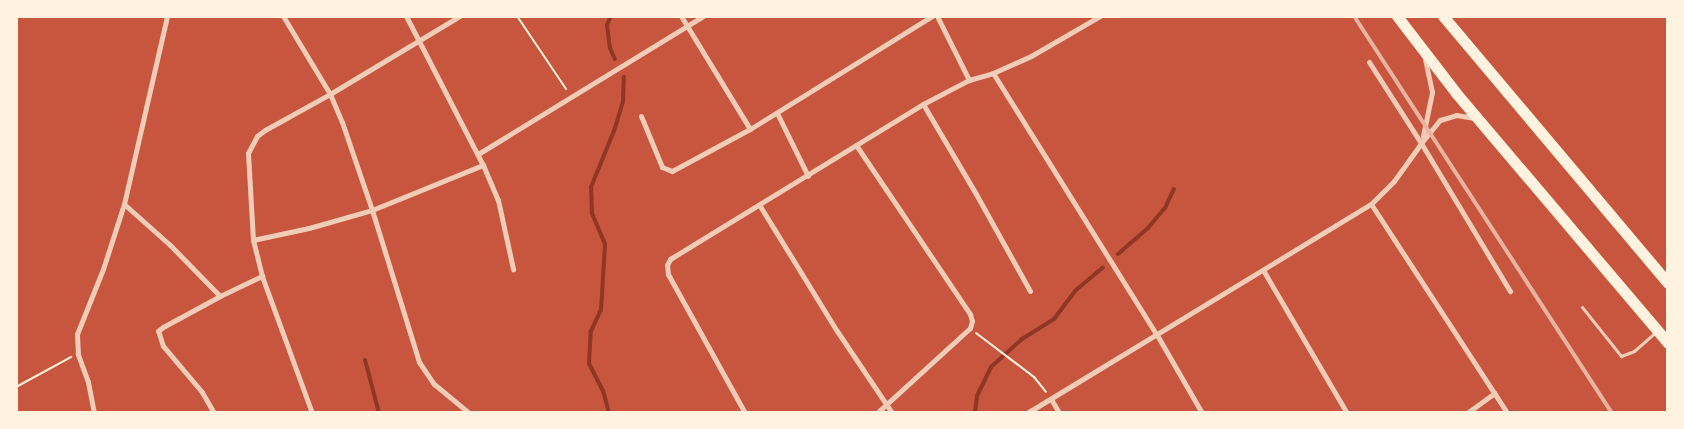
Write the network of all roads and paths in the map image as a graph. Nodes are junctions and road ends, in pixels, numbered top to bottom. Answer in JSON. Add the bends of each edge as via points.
{"nodes":[{"id":1,"x":167,"y":16,"type":"edge"},
{"id":2,"x":283,"y":16,"type":"edge"},
{"id":3,"x":406,"y":16,"type":"edge"},
{"id":4,"x":460,"y":16,"type":"edge"},
{"id":5,"x":517,"y":16,"type":"edge"},
{"id":6,"x":681,"y":16,"type":"edge"},
{"id":7,"x":704,"y":16,"type":"edge"},
{"id":8,"x":932,"y":16,"type":"edge"},
{"id":9,"x":937,"y":16,"type":"edge"},
{"id":10,"x":1100,"y":16,"type":"edge"},
{"id":11,"x":1397,"y":16,"type":"edge"},
{"id":12,"x":1443,"y":16,"type":"edge"},
{"id":13,"x":688,"y":26,"type":"junction"},
{"id":14,"x":418,"y":42,"type":"junction"},
{"id":15,"x":1423,"y":52,"type":"junction"},
{"id":16,"x":1369,"y":62,"type":"dead end"},
{"id":17,"x":993,"y":73,"type":"junction"},
{"id":18,"x":968,"y":80,"type":"junction"},
{"id":19,"x":330,"y":94,"type":"junction"},
{"id":20,"x":572,"y":97,"type":"junction"},
{"id":21,"x":923,"y":104,"type":"junction"},
{"id":22,"x":777,"y":113,"type":"junction"},
{"id":23,"x":641,"y":116,"type":"dead end"},
{"id":24,"x":1478,"y":119,"type":"junction"},
{"id":25,"x":750,"y":129,"type":"junction"},
{"id":26,"x":1421,"y":142,"type":"junction"},
{"id":27,"x":856,"y":145,"type":"junction"},
{"id":28,"x":478,"y":154,"type":"junction"},
{"id":29,"x":483,"y":165,"type":"junction"},
{"id":30,"x":808,"y":176,"type":"junction"},
{"id":31,"x":124,"y":204,"type":"junction"},
{"id":32,"x":1371,"y":204,"type":"junction"},
{"id":33,"x":760,"y":206,"type":"junction"},
{"id":34,"x":372,"y":210,"type":"junction"},
{"id":35,"x":253,"y":240,"type":"junction"},
{"id":36,"x":513,"y":268,"type":"dead end"},
{"id":37,"x":1263,"y":270,"type":"junction"},
{"id":38,"x":262,"y":276,"type":"junction"},
{"id":39,"x":1668,"y":283,"type":"edge"},
{"id":40,"x":1030,"y":291,"type":"dead end"},
{"id":41,"x":1510,"y":291,"type":"dead end"},
{"id":42,"x":220,"y":296,"type":"junction"},
{"id":43,"x":1582,"y":307,"type":"dead end"},
{"id":44,"x":970,"y":328,"type":"junction"},
{"id":45,"x":1657,"y":331,"type":"junction"},
{"id":46,"x":1157,"y":335,"type":"junction"},
{"id":47,"x":1668,"y":343,"type":"edge"},
{"id":48,"x":78,"y":354,"type":"junction"},
{"id":49,"x":16,"y":387,"type":"edge"},
{"id":50,"x":1495,"y":393,"type":"junction"},
{"id":51,"x":1051,"y":399,"type":"junction"},
{"id":52,"x":886,"y":405,"type":"junction"},
{"id":53,"x":94,"y":413,"type":"edge"},
{"id":54,"x":214,"y":413,"type":"edge"},
{"id":55,"x":312,"y":413,"type":"edge"},
{"id":56,"x":468,"y":413,"type":"edge"},
{"id":57,"x":745,"y":413,"type":"edge"},
{"id":58,"x":877,"y":413,"type":"edge"},
{"id":59,"x":892,"y":413,"type":"edge"},
{"id":60,"x":1027,"y":413,"type":"edge"},
{"id":61,"x":1059,"y":413,"type":"edge"},
{"id":62,"x":1202,"y":413,"type":"edge"},
{"id":63,"x":1347,"y":413,"type":"edge"},
{"id":64,"x":1467,"y":413,"type":"edge"},
{"id":65,"x":1507,"y":413,"type":"edge"}],
"edges":[{"from":1,"to":31,"type":"street"},
{"from":2,"to":19,"type":"street"},
{"from":3,"to":14,"type":"street"},
{"from":4,"to":14,"type":"street"},
{"from":5,"to":20,"type":"path"},
{"from":6,"to":13,"type":"street"},
{"from":7,"to":13,"type":"street"},
{"from":8,"to":22,"type":"street"},
{"from":9,"to":18,"type":"street"},
{"from":10,"to":17,"type":"street","via":[[1031,56]]},
{"from":11,"to":15,"type":"highway"},
{"from":12,"to":39,"type":"highway"},
{"from":13,"to":20,"type":"street"},
{"from":13,"to":25,"type":"street"},
{"from":14,"to":19,"type":"street"},
{"from":14,"to":28,"type":"street"},
{"from":15,"to":24,"type":"highway"},
{"from":15,"to":26,"type":"street","via":[[1432,92],[1427,127]]},
{"from":16,"to":26,"type":"street"},
{"from":17,"to":18,"type":"street"},
{"from":17,"to":46,"type":"street"},
{"from":18,"to":21,"type":"street"},
{"from":19,"to":34,"type":"street"},
{"from":19,"to":35,"type":"street","via":[[265,130],[251,144],[247,162]]},
{"from":20,"to":28,"type":"street"},
{"from":21,"to":27,"type":"street"},
{"from":21,"to":40,"type":"street"},
{"from":22,"to":25,"type":"street"},
{"from":22,"to":30,"type":"street"},
{"from":23,"to":25,"type":"street","via":[[657,158],[668,171]]},
{"from":24,"to":26,"type":"street","via":[[1447,117],[1434,126]]},
{"from":24,"to":45,"type":"highway"},
{"from":26,"to":32,"type":"street","via":[[1394,181]]},
{"from":26,"to":41,"type":"street"},
{"from":27,"to":30,"type":"street"},
{"from":27,"to":44,"type":"street","via":[[970,314]]},
{"from":28,"to":29,"type":"street"},
{"from":29,"to":34,"type":"street"},
{"from":29,"to":36,"type":"street","via":[[498,200]]},
{"from":30,"to":33,"type":"street"},
{"from":31,"to":42,"type":"street"},
{"from":31,"to":48,"type":"street","via":[[79,328]]},
{"from":32,"to":37,"type":"street"},
{"from":32,"to":50,"type":"street"},
{"from":33,"to":52,"type":"street"},
{"from":33,"to":57,"type":"street","via":[[676,254],[668,263],[668,274]]},
{"from":34,"to":35,"type":"street"},
{"from":34,"to":56,"type":"street","via":[[419,362],[434,384]]},
{"from":35,"to":38,"type":"street"},
{"from":37,"to":46,"type":"street"},
{"from":37,"to":63,"type":"street"},
{"from":38,"to":42,"type":"street"},
{"from":38,"to":55,"type":"street"},
{"from":42,"to":54,"type":"street","via":[[158,332],[163,346],[202,392]]},
{"from":43,"to":45,"type":"lane","via":[[1621,356],[1634,351]]},
{"from":44,"to":51,"type":"path","via":[[1034,377]]},
{"from":44,"to":52,"type":"street"},
{"from":45,"to":47,"type":"highway"},
{"from":46,"to":51,"type":"street"},
{"from":46,"to":62,"type":"street"},
{"from":48,"to":49,"type":"path"},
{"from":48,"to":53,"type":"street"},
{"from":50,"to":64,"type":"street"},
{"from":50,"to":65,"type":"street"},
{"from":51,"to":60,"type":"street"},
{"from":51,"to":61,"type":"street"},
{"from":52,"to":58,"type":"street"},
{"from":52,"to":59,"type":"street"}]}
